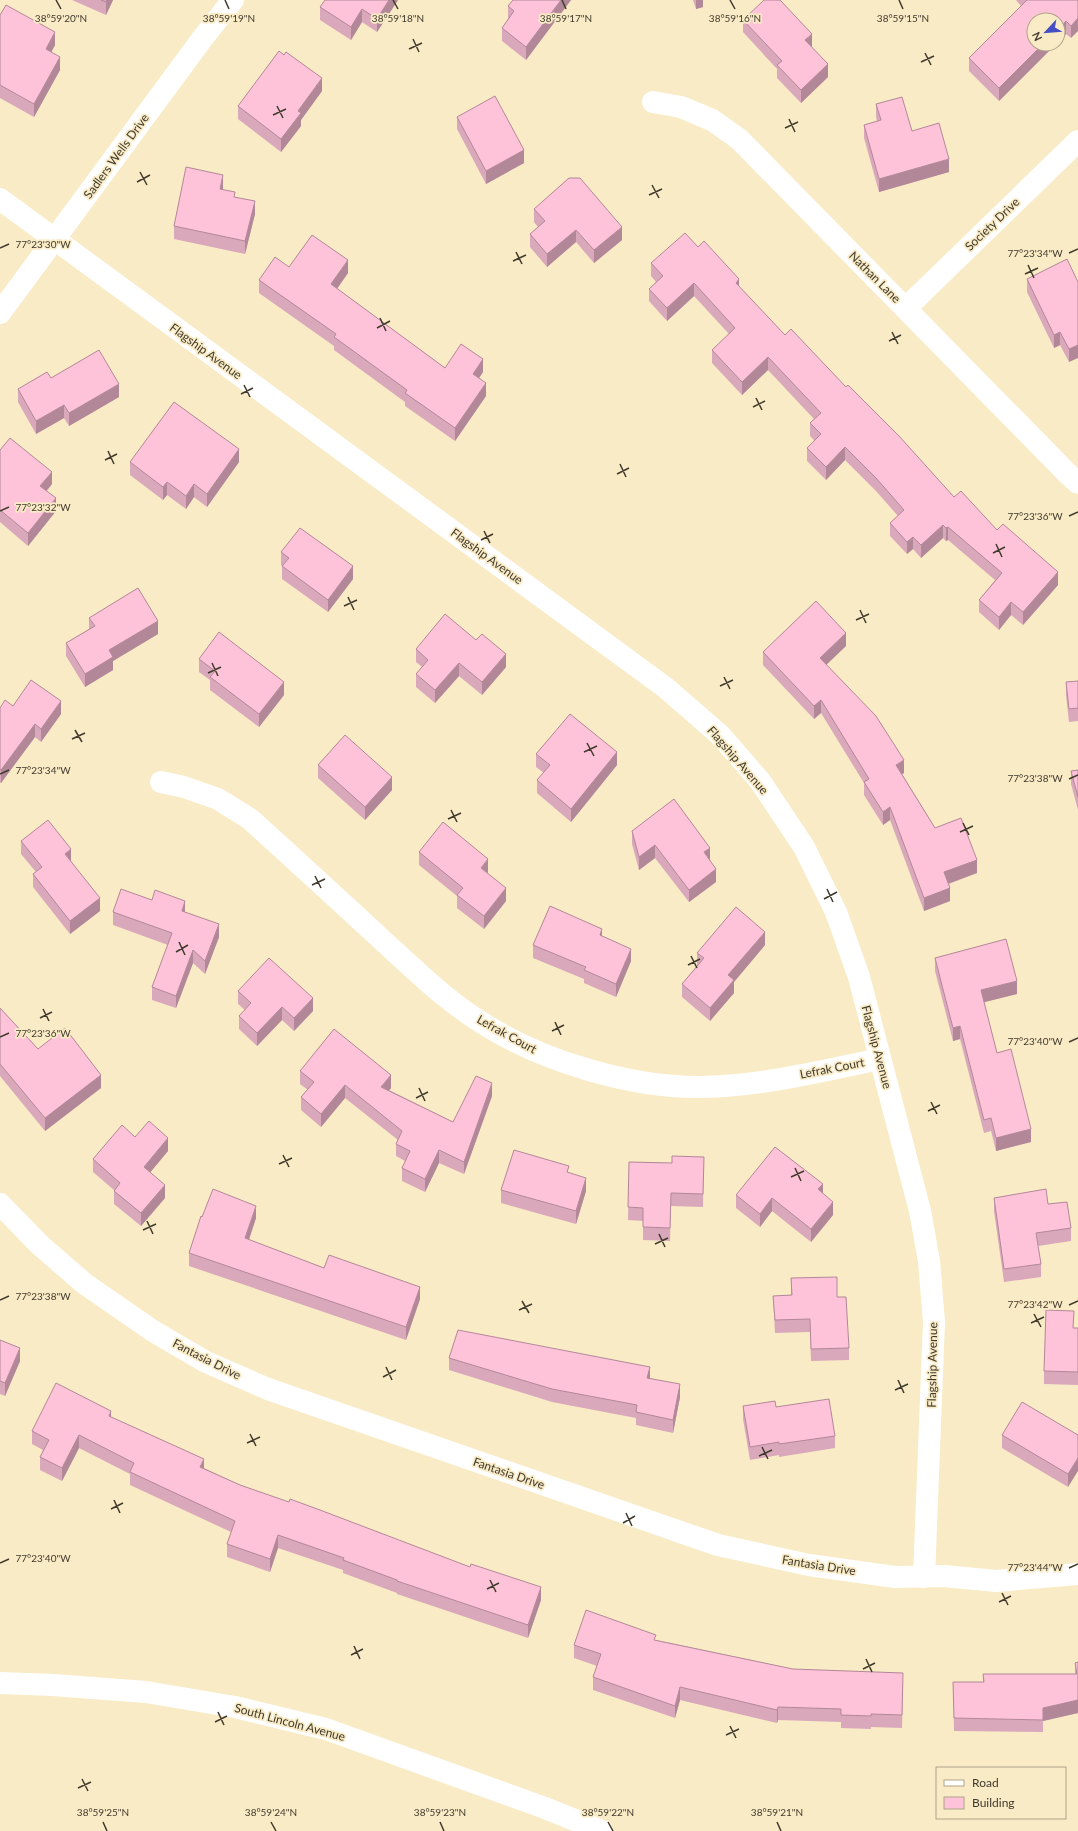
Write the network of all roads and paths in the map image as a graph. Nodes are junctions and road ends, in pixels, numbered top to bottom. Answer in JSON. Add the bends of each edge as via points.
{"nodes":[{"id":1,"x":232,"y":0,"type":"edge"},
{"id":2,"x":653,"y":102,"type":"dead end"},
{"id":3,"x":1078,"y":140,"type":"edge"},
{"id":4,"x":0,"y":198,"type":"edge"},
{"id":5,"x":55,"y":239,"type":"junction"},
{"id":6,"x":906,"y":308,"type":"junction"},
{"id":7,"x":0,"y":313,"type":"edge"},
{"id":8,"x":1078,"y":483,"type":"edge"},
{"id":9,"x":161,"y":782,"type":"dead end"},
{"id":10,"x":880,"y":1059,"type":"junction"},
{"id":11,"x":0,"y":1204,"type":"edge"},
{"id":12,"x":1078,"y":1574,"type":"edge"},
{"id":13,"x":924,"y":1577,"type":"junction"},
{"id":14,"x":0,"y":1683,"type":"edge"},
{"id":15,"x":602,"y":1831,"type":"edge"}],
"edges":[{"from":1,"to":5,"type":"street","name":"Sadlers Wells Drive"},
{"from":2,"to":6,"type":"street","name":"Nathan Lane","via":[[681,107],[712,120],[739,139]]},
{"from":3,"to":6,"type":"street","name":"Society Drive"},
{"from":4,"to":5,"type":"street","name":"Flagship Avenue"},
{"from":5,"to":7,"type":"street","name":"Sadlers Wells Drive"},
{"from":5,"to":10,"type":"street","name":"Flagship Avenue","via":[[666,688],[720,736],[760,782],[804,847],[838,919],[859,977]]},
{"from":6,"to":8,"type":"street","name":"Nathan Lane"},
{"from":9,"to":10,"type":"street","name":"Lefrak Court","via":[[184,787],[218,800],[250,819],[441,993],[485,1025],[542,1054],[580,1068],[639,1082],[697,1087],[754,1084]]},
{"from":10,"to":13,"type":"street","name":"Flagship Avenue","via":[[920,1211],[929,1261],[934,1322]]},
{"from":11,"to":13,"type":"street","name":"Fantasia Drive","via":[[40,1245],[85,1284],[206,1362],[268,1389],[718,1545],[809,1565],[894,1577]]},
{"from":12,"to":13,"type":"street","name":"Fantasia Drive","via":[[996,1581],[944,1576]]},
{"from":14,"to":15,"type":"street","name":"South Lincoln Avenue","via":[[146,1692],[235,1707],[326,1729]]}]}
